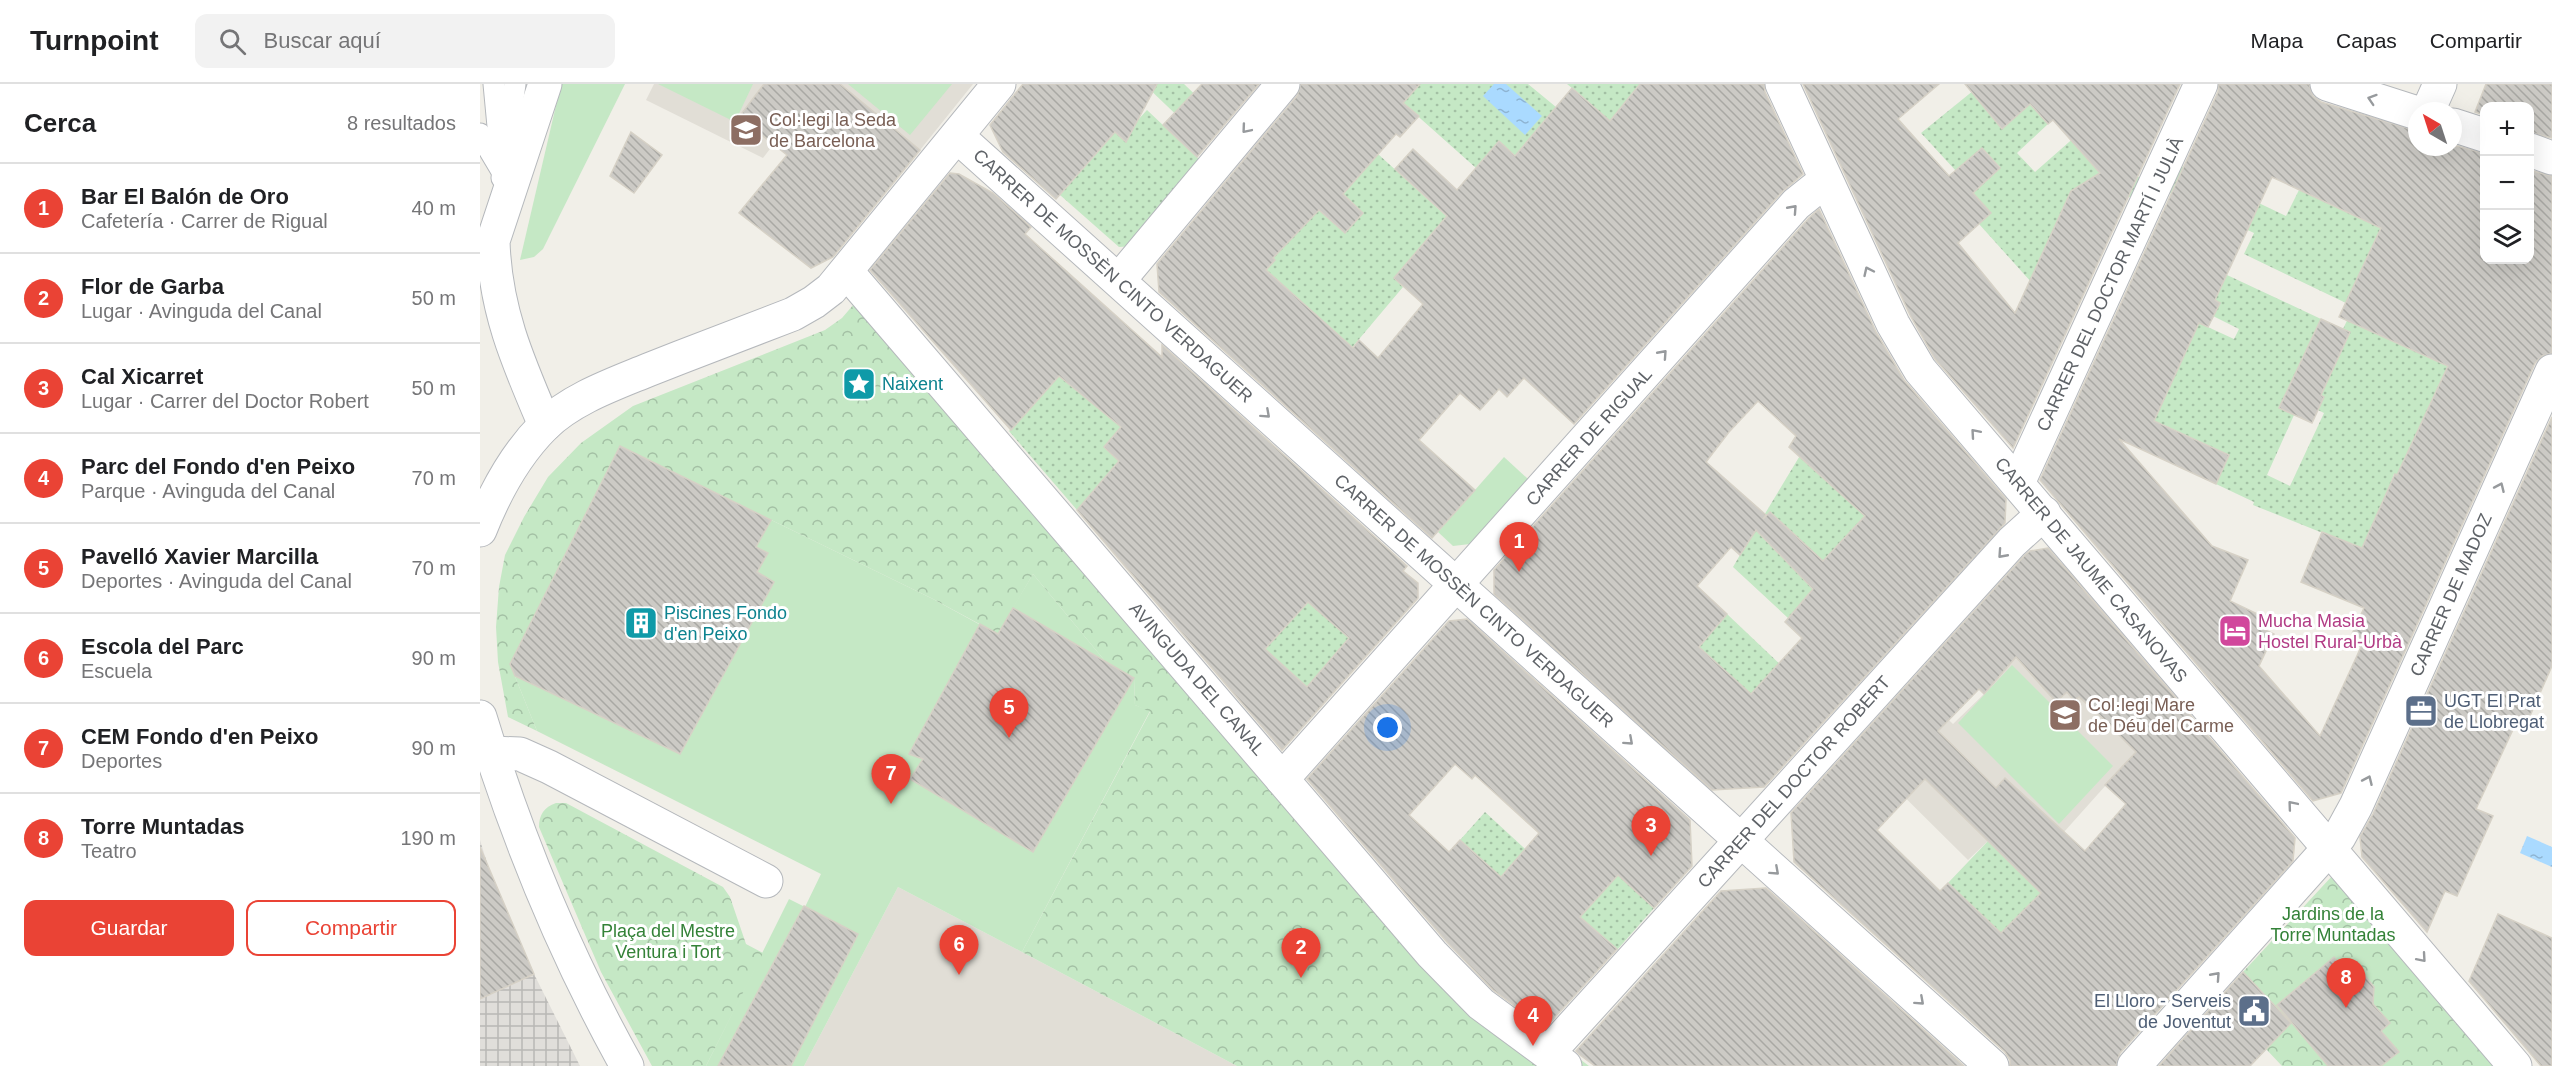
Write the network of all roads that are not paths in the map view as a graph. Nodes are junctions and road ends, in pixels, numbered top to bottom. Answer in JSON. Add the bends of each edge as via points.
{"nodes":[{"id":1,"x":494,"y":84,"type":"edge"},
{"id":2,"x":515,"y":84,"type":"edge"},
{"id":3,"x":531,"y":84,"type":"edge"},
{"id":4,"x":545,"y":84,"type":"edge"},
{"id":5,"x":999,"y":84,"type":"edge"},
{"id":6,"x":1283,"y":84,"type":"edge"},
{"id":7,"x":1782,"y":84,"type":"edge"},
{"id":8,"x":2201,"y":84,"type":"edge"},
{"id":9,"x":2327,"y":84,"type":"edge"},
{"id":10,"x":2440,"y":84,"type":"edge"},
{"id":11,"x":2432,"y":102,"type":"edge"},
{"id":12,"x":2408,"y":110,"type":"edge"},
{"id":13,"x":2462,"y":128,"type":"edge"},
{"id":14,"x":480,"y":134,"type":"edge"},
{"id":15,"x":2480,"y":134,"type":"edge"},
{"id":16,"x":957,"y":136,"type":"junction"},
{"id":17,"x":2534,"y":152,"type":"edge"},
{"id":18,"x":2552,"y":158,"type":"edge"},
{"id":19,"x":503,"y":173,"type":"junction"},
{"id":20,"x":1826,"y":180,"type":"junction"},
{"id":21,"x":486,"y":231,"type":"edge"},
{"id":22,"x":847,"y":272,"type":"junction"},
{"id":23,"x":1119,"y":280,"type":"junction"},
{"id":24,"x":2552,"y":371,"type":"edge"},
{"id":25,"x":545,"y":425,"type":"junction"},
{"id":26,"x":2018,"y":483,"type":"junction"},
{"id":27,"x":2044,"y":513,"type":"junction"},
{"id":28,"x":480,"y":530,"type":"edge"},
{"id":29,"x":1456,"y":586,"type":"junction"},
{"id":30,"x":480,"y":717,"type":"edge"},
{"id":31,"x":491,"y":753,"type":"junction"},
{"id":32,"x":1282,"y":779,"type":"junction"},
{"id":33,"x":1741,"y":840,"type":"junction"},
{"id":34,"x":2330,"y":849,"type":"junction"},
{"id":35,"x":766,"y":881,"type":"dead end"},
{"id":36,"x":1557,"y":1060,"type":"edge"},
{"id":37,"x":627,"y":1066,"type":"edge"},
{"id":38,"x":1992,"y":1066,"type":"edge"},
{"id":39,"x":2134,"y":1066,"type":"edge"},
{"id":40,"x":2516,"y":1066,"type":"edge"}],
"edges":[{"from":1,"to":19,"type":"lane"},
{"from":2,"to":19,"type":"lane"},
{"from":3,"to":19,"type":"lane"},
{"from":4,"to":21,"type":"street"},
{"from":5,"to":16,"type":"street"},
{"from":6,"to":23,"type":"street","one_way":true},
{"from":7,"to":20,"type":"street","name":"CARRER DE JAUME CASANOVAS"},
{"from":8,"to":26,"type":"street","name":"CARRER DEL DOCTOR MARTÍ I JULIÀ"},
{"from":12,"to":9,"type":"street","one_way":true},
{"from":10,"to":11,"type":"street"},
{"from":13,"to":15,"type":"street"},
{"from":14,"to":19,"type":"lane"},
{"from":16,"to":22,"type":"street"},
{"from":16,"to":23,"type":"street","name":"CARRER DE MOSSÈN CINTO VERDAGUER"},
{"from":17,"to":18,"type":"street"},
{"from":19,"to":21,"type":"lane"},
{"from":26,"to":20,"type":"street","name":"CARRER DE JAUME CASANOVAS","one_way":true,"via":[[1905,348]]},
{"from":29,"to":20,"type":"street","name":"CARRER DE RIGUAL","one_way":true,"via":[[1796,204]]},
{"from":21,"to":25,"type":"street","via":[[501,313]]},
{"from":22,"to":25,"type":"street","via":[[814,302],[793,314],[605,388]]},
{"from":22,"to":32,"type":"street","name":"AVINGUDA DEL CANAL"},
{"from":23,"to":29,"type":"street","name":"CARRER DE MOSSÈN CINTO VERDAGUER","one_way":true},
{"from":34,"to":24,"type":"street","name":"CARRER DE MADOZ","one_way":true,"via":[[2356,806]]},
{"from":25,"to":28,"type":"street","via":[[501,483]]},
{"from":26,"to":27,"type":"street","name":"CARRER DE JAUME CASANOVAS"},
{"from":27,"to":33,"type":"street","name":"CARRER DEL DOCTOR ROBERT","one_way":true,"via":[[2013,542]]},
{"from":34,"to":27,"type":"street","name":"CARRER DE JAUME CASANOVAS","one_way":true},
{"from":29,"to":32,"type":"street","name":"CARRER DE RIGUAL"},
{"from":29,"to":33,"type":"street","name":"CARRER DE MOSSÈN CINTO VERDAGUER","one_way":true},
{"from":30,"to":31,"type":"street"},
{"from":31,"to":35,"type":"street","via":[[520,754],[549,767]]},
{"from":31,"to":37,"type":"street","via":[[561,937]]},
{"from":32,"to":36,"type":"street","name":"AVINGUDA DEL CANAL","via":[[1432,954],[1481,1004]]},
{"from":33,"to":36,"type":"street","name":"CARRER DEL DOCTOR ROBERT"},
{"from":33,"to":38,"type":"street","name":"CARRER DE MOSSÈN CINTO VERDAGUER","one_way":true},
{"from":39,"to":34,"type":"street","name":"CARRER DE MADOZ","one_way":true},
{"from":34,"to":40,"type":"street","name":"CARRER DE JAUME CASANOVAS","one_way":true}]}
